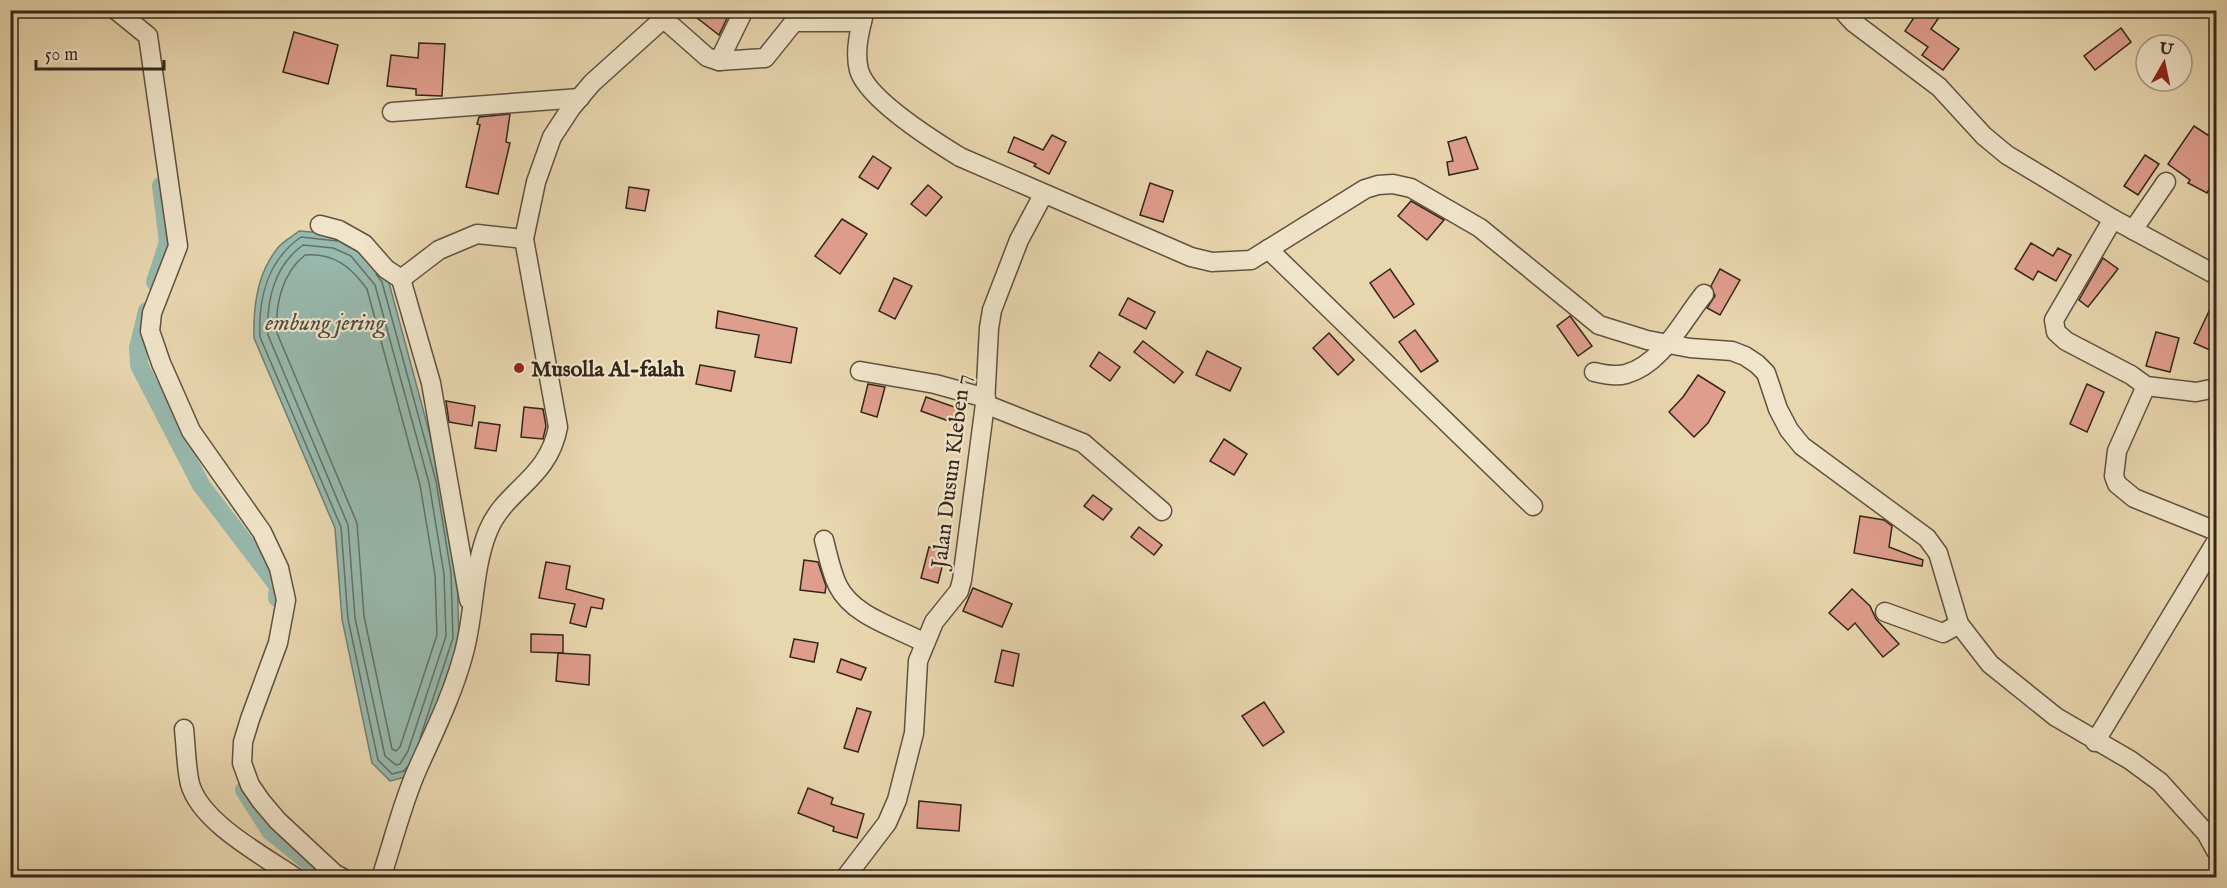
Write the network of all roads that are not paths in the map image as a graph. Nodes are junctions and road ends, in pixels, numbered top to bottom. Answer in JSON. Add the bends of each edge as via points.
{"nodes":[{"id":1,"x":116,"y":10,"type":"edge"},
{"id":2,"x":744,"y":10,"type":"edge"},
{"id":3,"x":1842,"y":10,"type":"edge"},
{"id":4,"x":659,"y":15,"type":"edge"},
{"id":5,"x":864,"y":16,"type":"edge"},
{"id":6,"x":719,"y":61,"type":"junction"},
{"id":7,"x":580,"y":98,"type":"junction"},
{"id":8,"x":392,"y":112,"type":"dead end"},
{"id":9,"x":2166,"y":182,"type":"dead end"},
{"id":10,"x":1043,"y":195,"type":"junction"},
{"id":11,"x":2113,"y":219,"type":"junction"},
{"id":12,"x":320,"y":225,"type":"dead end"},
{"id":13,"x":2133,"y":230,"type":"junction"},
{"id":14,"x":524,"y":239,"type":"junction"},
{"id":15,"x":1268,"y":249,"type":"junction"},
{"id":16,"x":2217,"y":275,"type":"edge"},
{"id":17,"x":401,"y":279,"type":"junction"},
{"id":18,"x":1704,"y":294,"type":"dead end"},
{"id":19,"x":1667,"y":343,"type":"junction"},
{"id":20,"x":860,"y":371,"type":"dead end"},
{"id":21,"x":1594,"y":372,"type":"dead end"},
{"id":22,"x":2146,"y":386,"type":"junction"},
{"id":23,"x":2217,"y":388,"type":"edge"},
{"id":24,"x":986,"y":401,"type":"junction"},
{"id":25,"x":1533,"y":506,"type":"dead end"},
{"id":26,"x":1162,"y":511,"type":"dead end"},
{"id":27,"x":2217,"y":531,"type":"edge"},
{"id":28,"x":824,"y":540,"type":"dead end"},
{"id":29,"x":2217,"y":542,"type":"edge"},
{"id":30,"x":470,"y":607,"type":"junction"},
{"id":31,"x":1886,"y":612,"type":"dead end"},
{"id":32,"x":1959,"y":624,"type":"junction"},
{"id":33,"x":923,"y":642,"type":"junction"},
{"id":34,"x":184,"y":729,"type":"dead end"},
{"id":35,"x":2095,"y":742,"type":"junction"},
{"id":36,"x":2217,"y":851,"type":"edge"},
{"id":37,"x":336,"y":876,"type":"edge"},
{"id":38,"x":296,"y":878,"type":"edge"},
{"id":39,"x":381,"y":878,"type":"edge"},
{"id":40,"x":845,"y":878,"type":"edge"}],
"edges":[{"from":1,"to":37,"type":"street","via":[[148,36],[178,246],[152,313],[150,331],[191,431],[266,540],[279,568],[286,600],[278,643],[243,742],[242,763],[250,785],[267,808]]},
{"from":2,"to":6,"type":"street"},
{"from":3,"to":11,"type":"street","via":[[1939,87],[2007,155]]},
{"from":4,"to":6,"type":"street","via":[[701,55]]},
{"from":4,"to":7,"type":"street"},
{"from":5,"to":6,"type":"street","via":[[794,22],[765,58]]},
{"from":5,"to":10,"type":"street","via":[[857,58],[859,72],[890,108],[960,158]]},
{"from":7,"to":8,"type":"street"},
{"from":7,"to":14,"type":"street","via":[[552,137],[545,154]]},
{"from":9,"to":13,"type":"street"},
{"from":10,"to":15,"type":"street","via":[[1212,262],[1251,260]]},
{"from":10,"to":24,"type":"street","name":"Jalan Dusun Kleben 7","via":[[1019,240],[992,310]]},
{"from":11,"to":13,"type":"street"},
{"from":11,"to":22,"type":"street","via":[[2054,320],[2054,327],[2066,341]]},
{"from":12,"to":17,"type":"street","via":[[364,244],[386,269]]},
{"from":13,"to":16,"type":"street"},
{"from":14,"to":17,"type":"street","via":[[477,234],[439,250]]},
{"from":14,"to":30,"type":"street","via":[[558,427],[551,452],[540,470],[488,531]]},
{"from":15,"to":19,"type":"street","via":[[1365,189],[1378,184],[1411,188],[1480,228],[1599,325]]},
{"from":15,"to":25,"type":"street"},
{"from":17,"to":30,"type":"street","via":[[431,383]]},
{"from":18,"to":19,"type":"street"},
{"from":19,"to":21,"type":"street","via":[[1643,365],[1626,374]]},
{"from":19,"to":32,"type":"street","via":[[1732,351],[1757,364],[1766,374],[1789,430],[1802,446],[1927,538],[1938,553]]},
{"from":20,"to":24,"type":"street","via":[[935,384]]},
{"from":22,"to":23,"type":"street","via":[[2196,392]]},
{"from":22,"to":27,"type":"street","via":[[2117,451],[2117,484],[2134,498]]},
{"from":24,"to":26,"type":"street","via":[[1083,443]]},
{"from":24,"to":33,"type":"street","name":"Jalan Dusun Kleben 7","via":[[962,580],[959,591]]},
{"from":28,"to":33,"type":"street","via":[[843,596],[860,611]]},
{"from":29,"to":35,"type":"street"},
{"from":30,"to":39,"type":"street","via":[[464,653],[433,741],[417,770]]},
{"from":31,"to":32,"type":"street","via":[[1943,633]]},
{"from":32,"to":35,"type":"street","via":[[1990,664],[2056,717]]},
{"from":33,"to":40,"type":"street","name":"Jalan Dusun Kleben 7","via":[[916,674],[914,733],[897,800],[887,823]]},
{"from":34,"to":38,"type":"street","via":[[190,784],[205,808],[222,826]]},
{"from":35,"to":36,"type":"street","via":[[2130,760],[2160,782]]}]}
